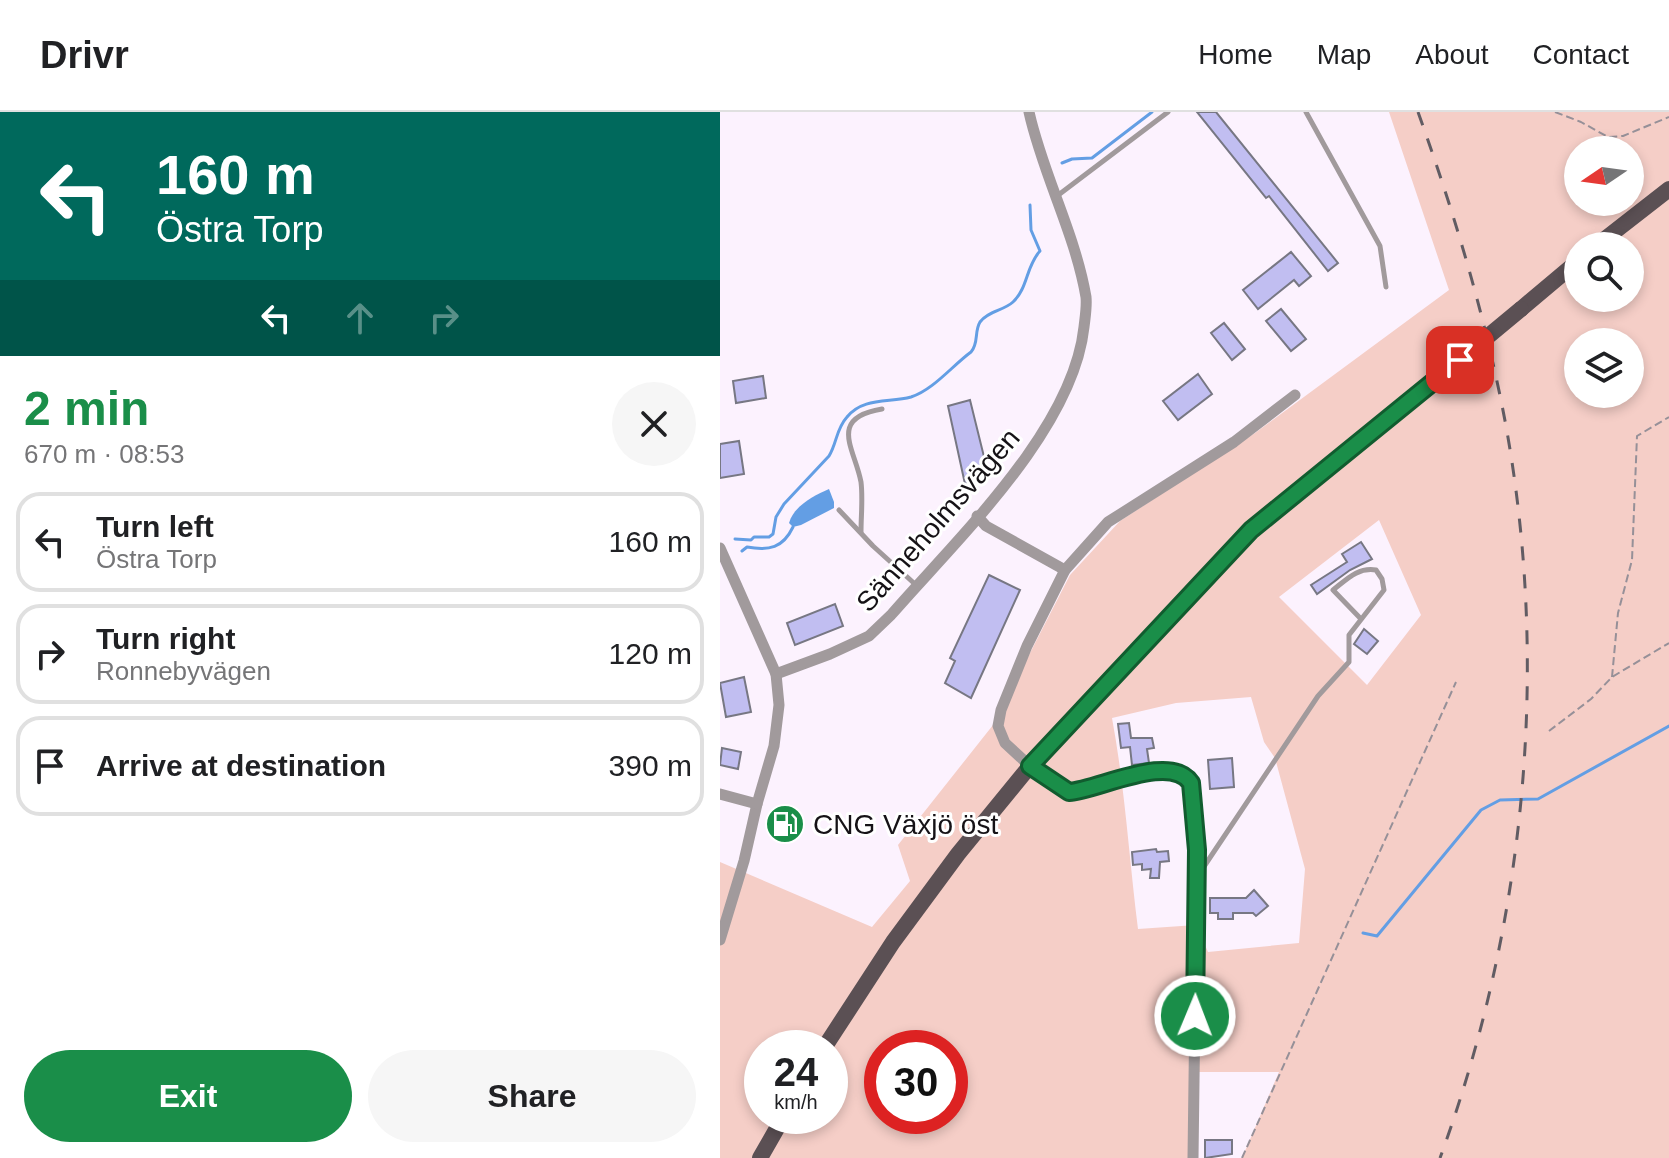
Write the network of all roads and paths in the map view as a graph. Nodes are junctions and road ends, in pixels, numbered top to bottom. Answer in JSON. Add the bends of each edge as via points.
{"nodes":[{"id":1,"x":1029,"y":112,"type":"edge"},
{"id":2,"x":1168,"y":112,"type":"edge"},
{"id":3,"x":1306,"y":112,"type":"edge"},
{"id":4,"x":1555,"y":112,"type":"edge"},
{"id":5,"x":1669,"y":117,"type":"edge"},
{"id":6,"x":1669,"y":189,"type":"edge"},
{"id":7,"x":1057,"y":197,"type":"junction"},
{"id":8,"x":1614,"y":232,"type":"edge"},
{"id":9,"x":1564,"y":273,"type":"edge"},
{"id":10,"x":1386,"y":287,"type":"dead end"},
{"id":11,"x":1295,"y":395,"type":"dead end"},
{"id":12,"x":882,"y":409,"type":"dead end"},
{"id":13,"x":1669,"y":417,"type":"edge"},
{"id":14,"x":839,"y":510,"type":"dead end"},
{"id":15,"x":977,"y":516,"type":"junction"},
{"id":16,"x":861,"y":532,"type":"junction"},
{"id":17,"x":720,"y":548,"type":"edge"},
{"id":18,"x":1065,"y":570,"type":"junction"},
{"id":19,"x":917,"y":585,"type":"junction"},
{"id":20,"x":1361,"y":619,"type":"junction"},
{"id":21,"x":1669,"y":643,"type":"edge"},
{"id":22,"x":776,"y":674,"type":"junction"},
{"id":23,"x":1612,"y":677,"type":"junction"},
{"id":24,"x":1456,"y":682,"type":"dead end"},
{"id":25,"x":1549,"y":731,"type":"dead end"},
{"id":26,"x":1030,"y":766,"type":"junction"},
{"id":27,"x":720,"y":794,"type":"edge"},
{"id":28,"x":757,"y":804,"type":"junction"},
{"id":29,"x":1196,"y":878,"type":"junction"},
{"id":30,"x":720,"y":940,"type":"edge"},
{"id":31,"x":836,"y":1030,"type":"edge"},
{"id":32,"x":774,"y":1134,"type":"edge"},
{"id":33,"x":760,"y":1158,"type":"edge"},
{"id":34,"x":1193,"y":1158,"type":"edge"},
{"id":35,"x":1242,"y":1158,"type":"edge"}],
"edges":[{"from":1,"to":7,"type":"street","name":"Sänneholmsvägen"},
{"from":2,"to":7,"type":"lane"},
{"from":3,"to":10,"type":"lane","via":[[1380,246]]},
{"from":4,"to":5,"type":"path","via":[[1608,137]]},
{"from":6,"to":8,"type":"main road"},
{"from":7,"to":15,"type":"street","name":"Sänneholmsvägen","via":[[1087,301],[1082,348],[1066,392],[1034,448]]},
{"from":9,"to":26,"type":"main road","bridge":true,"via":[[1251,530]]},
{"from":11,"to":18,"type":"street","via":[[1234,442],[1108,522]]},
{"from":12,"to":16,"type":"lane","via":[[856,419],[847,433],[861,483]]},
{"from":13,"to":23,"type":"path","via":[[1637,436],[1632,560],[1618,613]]},
{"from":14,"to":16,"type":"lane"},
{"from":15,"to":18,"type":"street"},
{"from":15,"to":19,"type":"street","name":"Sänneholmsvägen"},
{"from":16,"to":19,"type":"lane"},
{"from":17,"to":22,"type":"street"},
{"from":18,"to":26,"type":"street","via":[[1027,646],[998,726],[1005,743]]},
{"from":19,"to":22,"type":"street","name":"Sänneholmsvägen","via":[[869,636]]},
{"from":20,"to":20,"type":"lane","via":[[1384,590],[1376,570],[1355,573],[1333,590]]},
{"from":20,"to":29,"type":"lane","via":[[1349,635],[1349,662],[1318,696]]},
{"from":21,"to":23,"type":"path"},
{"from":22,"to":28,"type":"street","via":[[774,746]]},
{"from":23,"to":25,"type":"path"},
{"from":24,"to":35,"type":"path"},
{"from":26,"to":29,"type":"street","via":[[1069,792],[1166,771],[1187,775]]},
{"from":26,"to":31,"type":"main road","via":[[893,942]]},
{"from":27,"to":28,"type":"street"},
{"from":28,"to":30,"type":"street"},
{"from":29,"to":34,"type":"street"},
{"from":32,"to":33,"type":"main road"}]}
